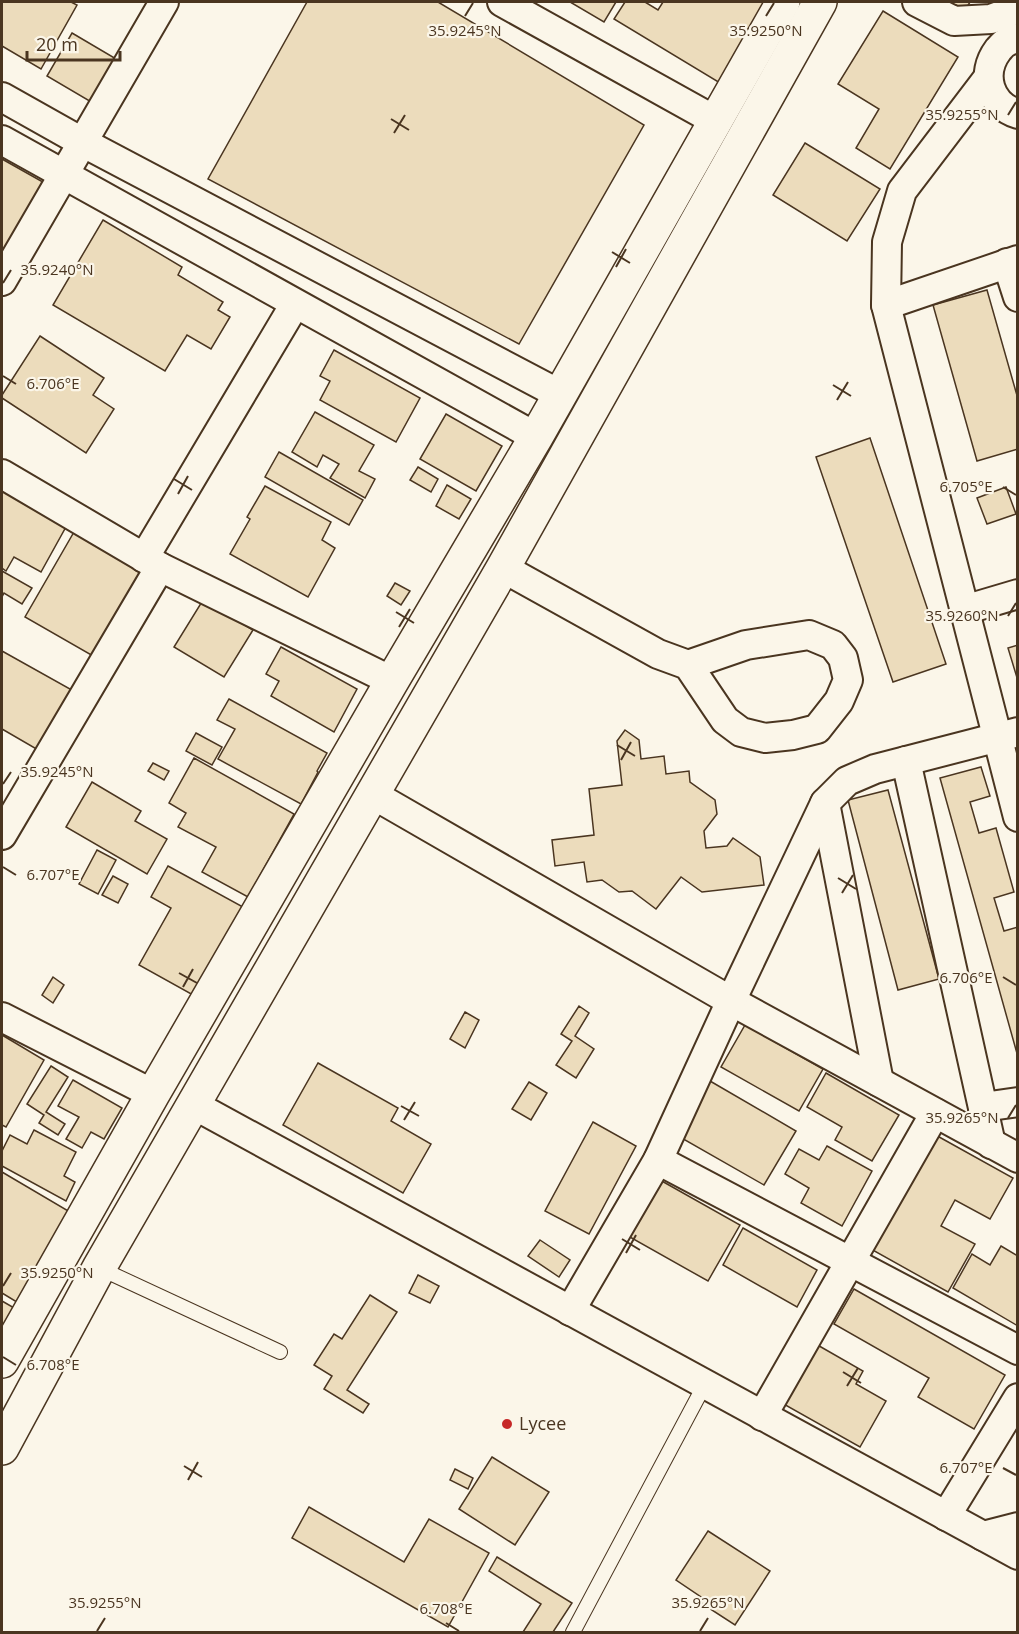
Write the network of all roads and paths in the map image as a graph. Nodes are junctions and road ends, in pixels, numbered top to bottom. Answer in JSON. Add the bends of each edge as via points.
{"nodes":[{"id":1,"x":164,"y":2,"type":"edge"},
{"id":2,"x":502,"y":2,"type":"edge"},
{"id":3,"x":783,"y":2,"type":"edge"},
{"id":4,"x":820,"y":2,"type":"edge"},
{"id":5,"x":917,"y":2,"type":"edge"},
{"id":6,"x":1017,"y":9,"type":"edge"},
{"id":7,"x":990,"y":19,"type":"junction"},
{"id":8,"x":1015,"y":39,"type":"edge"},
{"id":9,"x":988,"y":78,"type":"junction"},
{"id":10,"x":2,"y":98,"type":"edge"},
{"id":11,"x":1017,"y":114,"type":"edge"},
{"id":12,"x":716,"y":122,"type":"junction"},
{"id":13,"x":2,"y":140,"type":"edge"},
{"id":14,"x":82,"y":142,"type":"junction"},
{"id":15,"x":64,"y":174,"type":"junction"},
{"id":16,"x":1012,"y":262,"type":"edge"},
{"id":17,"x":2,"y":281,"type":"edge"},
{"id":18,"x":1017,"y":297,"type":"edge"},
{"id":19,"x":296,"y":304,"type":"junction"},
{"id":20,"x":886,"y":305,"type":"junction"},
{"id":21,"x":559,"y":394,"type":"junction"},
{"id":22,"x":536,"y":437,"type":"junction"},
{"id":23,"x":2,"y":474,"type":"edge"},
{"id":24,"x":152,"y":562,"type":"junction"},
{"id":25,"x":503,"y":568,"type":"junction"},
{"id":26,"x":1017,"y":594,"type":"edge"},
{"id":27,"x":964,"y":610,"type":"junction"},
{"id":28,"x":688,"y":665,"type":"junction"},
{"id":29,"x":392,"y":681,"type":"junction"},
{"id":30,"x":1007,"y":734,"type":"edge"},
{"id":31,"x":906,"y":761,"type":"junction"},
{"id":32,"x":372,"y":794,"type":"junction"},
{"id":33,"x":825,"y":803,"type":"junction"},
{"id":34,"x":1017,"y":817,"type":"edge"},
{"id":35,"x":2,"y":835,"type":"edge"},
{"id":36,"x":731,"y":1001,"type":"junction"},
{"id":37,"x":2,"y":1017,"type":"edge"},
{"id":38,"x":879,"y":1082,"type":"junction"},
{"id":39,"x":153,"y":1094,"type":"junction"},
{"id":40,"x":1017,"y":1102,"type":"edge"},
{"id":41,"x":194,"y":1105,"type":"junction"},
{"id":42,"x":983,"y":1107,"type":"junction"},
{"id":43,"x":935,"y":1113,"type":"junction"},
{"id":44,"x":991,"y":1144,"type":"junction"},
{"id":45,"x":1017,"y":1158,"type":"edge"},
{"id":46,"x":658,"y":1160,"type":"junction"},
{"id":47,"x":850,"y":1262,"type":"junction"},
{"id":48,"x":99,"y":1268,"type":"junction"},
{"id":49,"x":570,"y":1311,"type":"junction"},
{"id":50,"x":1017,"y":1350,"type":"edge"},
{"id":51,"x":280,"y":1352,"type":"dead end"},
{"id":52,"x":2,"y":1361,"type":"edge"},
{"id":53,"x":705,"y":1384,"type":"junction"},
{"id":54,"x":1017,"y":1398,"type":"edge"},
{"id":55,"x":762,"y":1416,"type":"junction"},
{"id":56,"x":1010,"y":1421,"type":"edge"},
{"id":57,"x":2,"y":1448,"type":"edge"},
{"id":58,"x":946,"y":1516,"type":"junction"},
{"id":59,"x":1017,"y":1527,"type":"edge"},
{"id":60,"x":983,"y":1536,"type":"junction"},
{"id":61,"x":1017,"y":1555,"type":"edge"},
{"id":62,"x":573,"y":1632,"type":"edge"}],
"edges":[{"from":1,"to":14,"type":"street"},
{"from":2,"to":12,"type":"street"},
{"from":3,"to":12,"type":"highway"},
{"from":4,"to":25,"type":"highway"},
{"from":5,"to":7,"type":"street","via":[[954,21]]},
{"from":6,"to":7,"type":"street"},
{"from":7,"to":8,"type":"street"},
{"from":8,"to":9,"type":"street","via":[[1004,44],[992,59]]},
{"from":9,"to":11,"type":"street","via":[[993,96],[1007,111]]},
{"from":9,"to":20,"type":"street","via":[[902,191],[887,242]]},
{"from":10,"to":14,"type":"street"},
{"from":12,"to":21,"type":"highway"},
{"from":13,"to":15,"type":"street"},
{"from":14,"to":15,"type":"street"},
{"from":14,"to":21,"type":"street"},
{"from":15,"to":17,"type":"street"},
{"from":15,"to":19,"type":"street"},
{"from":16,"to":18,"type":"street"},
{"from":16,"to":20,"type":"street"},
{"from":19,"to":22,"type":"street"},
{"from":19,"to":24,"type":"street"},
{"from":20,"to":27,"type":"street"},
{"from":21,"to":22,"type":"highway"},
{"from":22,"to":29,"type":"highway"},
{"from":23,"to":24,"type":"street"},
{"from":24,"to":29,"type":"street"},
{"from":24,"to":35,"type":"street"},
{"from":25,"to":28,"type":"street","via":[[658,654]]},
{"from":25,"to":32,"type":"highway"},
{"from":26,"to":27,"type":"street"},
{"from":27,"to":30,"type":"street"},
{"from":28,"to":28,"type":"street","via":[[746,645],[809,634],[833,645],[843,658],[848,680],[839,701],[817,729],[765,738],[741,732],[725,720]]},
{"from":29,"to":39,"type":"highway"},
{"from":30,"to":31,"type":"street"},
{"from":30,"to":34,"type":"street"},
{"from":31,"to":33,"type":"street","via":[[875,769],[848,782]]},
{"from":31,"to":42,"type":"street"},
{"from":32,"to":36,"type":"street"},
{"from":32,"to":41,"type":"highway"},
{"from":33,"to":36,"type":"street"},
{"from":33,"to":38,"type":"street"},
{"from":36,"to":38,"type":"street"},
{"from":36,"to":46,"type":"street"},
{"from":37,"to":39,"type":"street"},
{"from":38,"to":43,"type":"street"},
{"from":39,"to":52,"type":"highway"},
{"from":40,"to":42,"type":"street"},
{"from":41,"to":48,"type":"highway"},
{"from":41,"to":49,"type":"street"},
{"from":42,"to":44,"type":"street"},
{"from":43,"to":44,"type":"street"},
{"from":43,"to":47,"type":"street"},
{"from":44,"to":45,"type":"street"},
{"from":46,"to":47,"type":"street"},
{"from":46,"to":49,"type":"street"},
{"from":47,"to":50,"type":"street"},
{"from":47,"to":55,"type":"street"},
{"from":48,"to":51,"type":"lane"},
{"from":48,"to":57,"type":"highway"},
{"from":49,"to":53,"type":"street"},
{"from":53,"to":55,"type":"street"},
{"from":53,"to":62,"type":"lane"},
{"from":54,"to":56,"type":"street"},
{"from":55,"to":58,"type":"street"},
{"from":56,"to":58,"type":"street"},
{"from":58,"to":60,"type":"street"},
{"from":59,"to":60,"type":"street"},
{"from":60,"to":61,"type":"street"}]}
